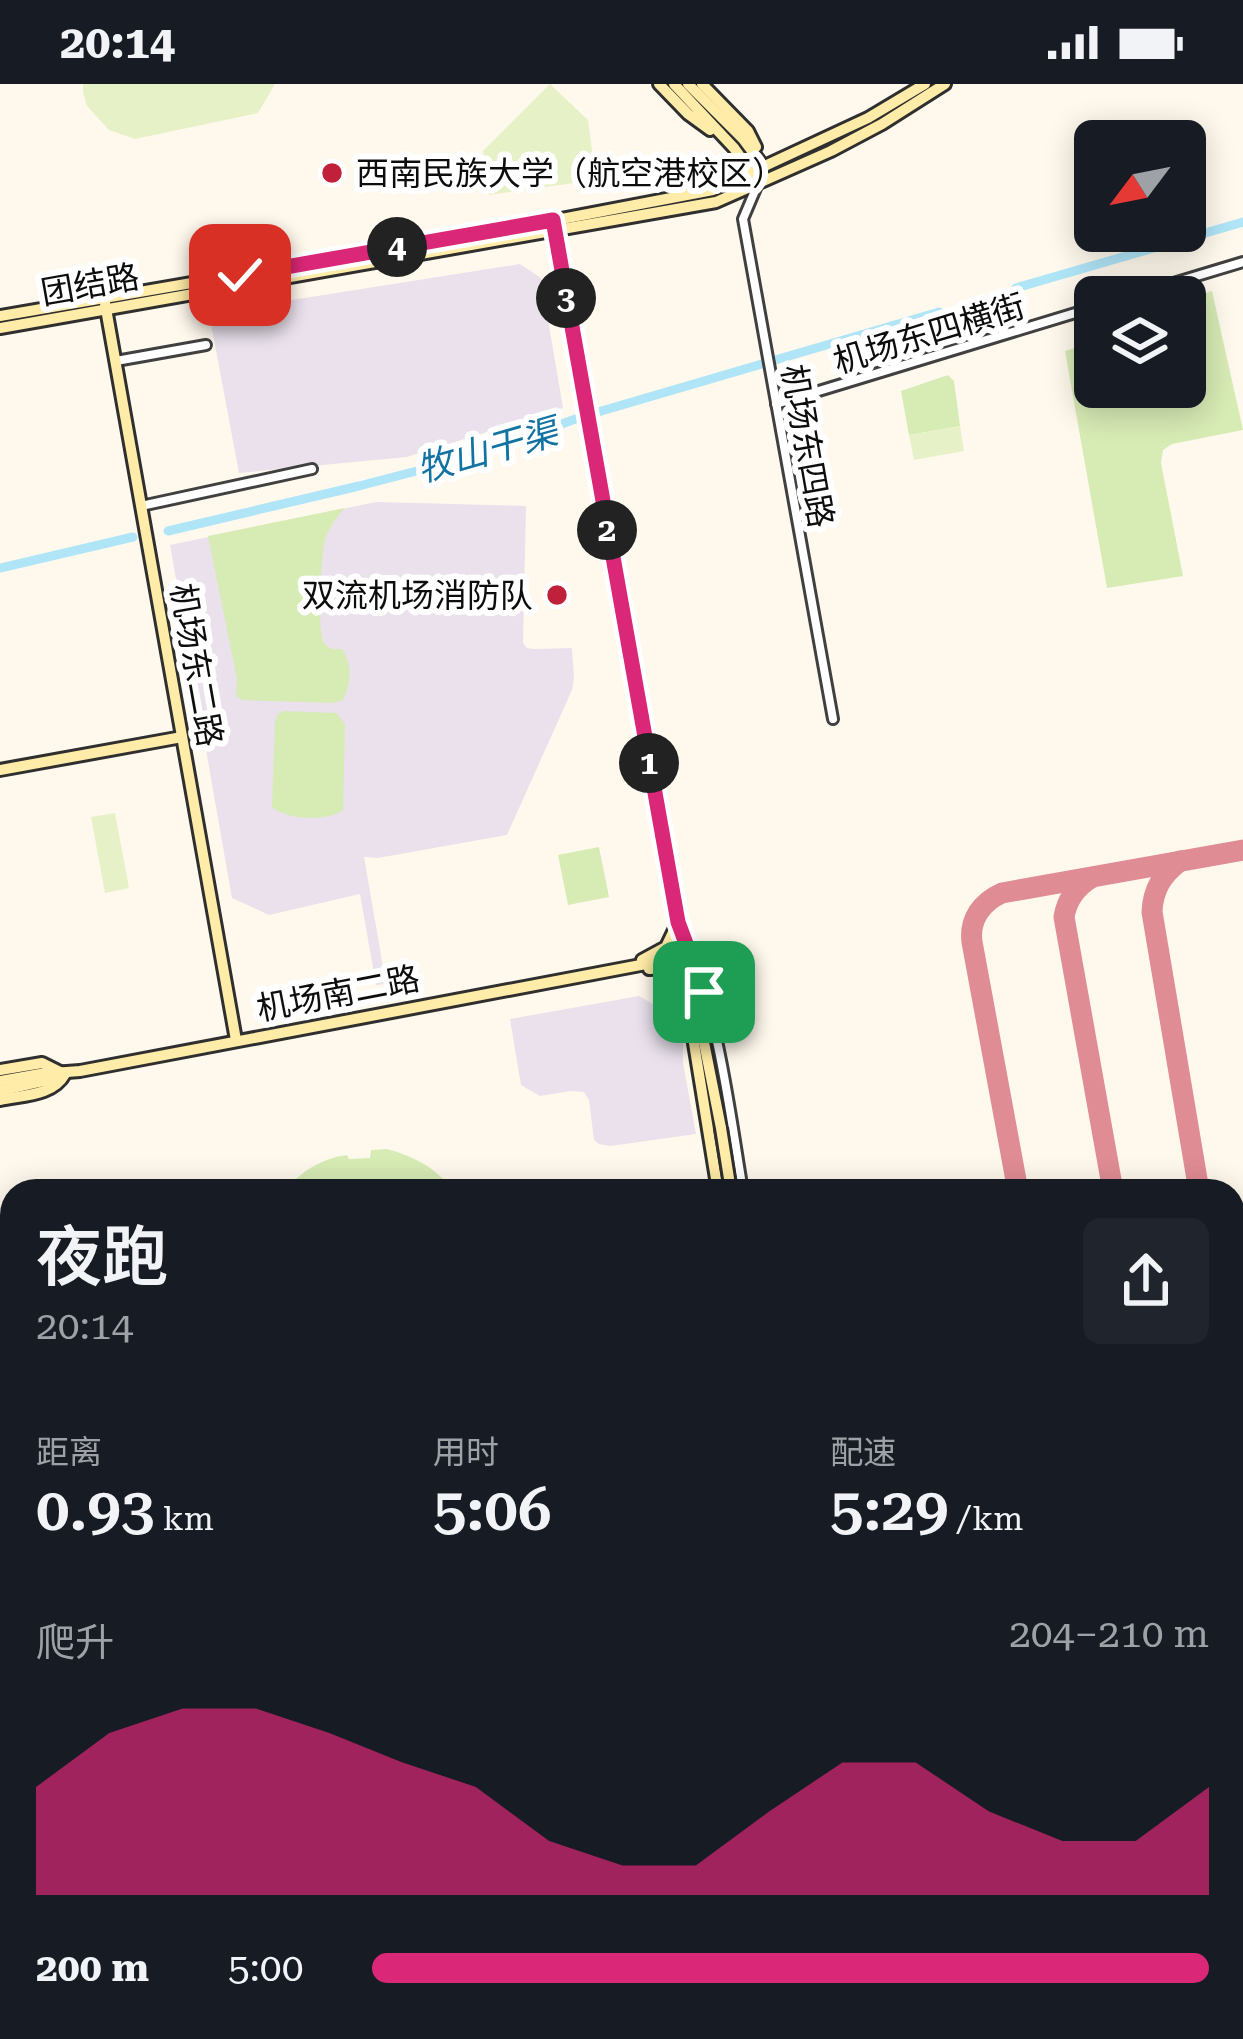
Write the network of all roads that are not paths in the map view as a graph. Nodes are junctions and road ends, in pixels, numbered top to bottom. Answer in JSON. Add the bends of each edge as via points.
{"nodes":[{"id":1,"x":659,"y":84,"type":"edge"},
{"id":2,"x":674,"y":84,"type":"edge"},
{"id":3,"x":688,"y":84,"type":"edge"},
{"id":4,"x":702,"y":84,"type":"edge"},
{"id":5,"x":925,"y":84,"type":"edge"},
{"id":6,"x":945,"y":84,"type":"edge"},
{"id":7,"x":734,"y":148,"type":"junction"},
{"id":8,"x":758,"y":175,"type":"junction"},
{"id":9,"x":554,"y":226,"type":"junction"},
{"id":10,"x":1243,"y":262,"type":"edge"},
{"id":11,"x":1197,"y":276,"type":"edge"},
{"id":12,"x":105,"y":304,"type":"junction"},
{"id":13,"x":1074,"y":313,"type":"edge"},
{"id":14,"x":0,"y":316,"type":"edge"},
{"id":15,"x":0,"y":328,"type":"edge"},
{"id":16,"x":206,"y":345,"type":"dead end"},
{"id":17,"x":116,"y":361,"type":"junction"},
{"id":18,"x":776,"y":404,"type":"junction"},
{"id":19,"x":312,"y":470,"type":"dead end"},
{"id":20,"x":141,"y":506,"type":"junction"},
{"id":21,"x":833,"y":719,"type":"dead end"},
{"id":22,"x":182,"y":737,"type":"junction"},
{"id":23,"x":0,"y":770,"type":"edge"},
{"id":24,"x":678,"y":922,"type":"junction"},
{"id":25,"x":622,"y":967,"type":"junction"},
{"id":26,"x":708,"y":1009,"type":"junction"},
{"id":27,"x":236,"y":1040,"type":"junction"},
{"id":28,"x":710,"y":1060,"type":"junction"},
{"id":29,"x":0,"y":1070,"type":"edge"},
{"id":30,"x":65,"y":1074,"type":"junction"},
{"id":31,"x":41,"y":1079,"type":"junction"},
{"id":32,"x":0,"y":1081,"type":"edge"},
{"id":33,"x":0,"y":1095,"type":"edge"},
{"id":34,"x":716,"y":1179,"type":"edge"},
{"id":35,"x":730,"y":1179,"type":"edge"},
{"id":36,"x":741,"y":1179,"type":"edge"}],
"edges":[{"from":1,"to":7,"type":"main road"},
{"from":2,"to":7,"type":"main road"},
{"from":3,"to":8,"type":"main road","via":[[742,139]]},
{"from":4,"to":8,"type":"main road","via":[[748,131]]},
{"from":5,"to":8,"type":"main road"},
{"from":6,"to":8,"type":"main road","via":[[831,151]]},
{"from":7,"to":8,"type":"main road"},
{"from":8,"to":9,"type":"main road","via":[[716,202]]},
{"from":8,"to":18,"type":"street","name":"机场东四路","via":[[742,218]]},
{"from":9,"to":12,"type":"main road"},
{"from":9,"to":24,"type":"main road"},
{"from":10,"to":11,"type":"street"},
{"from":12,"to":14,"type":"main road"},
{"from":12,"to":15,"type":"main road","name":"团结路"},
{"from":12,"to":17,"type":"main road","name":"机场东二路"},
{"from":13,"to":18,"type":"street","name":"机场东四横街"},
{"from":16,"to":17,"type":"street"},
{"from":17,"to":20,"type":"main road","name":"机场东二路"},
{"from":18,"to":21,"type":"street","name":"机场东四路"},
{"from":19,"to":20,"type":"street"},
{"from":20,"to":22,"type":"main road","name":"机场东二路"},
{"from":22,"to":23,"type":"main road"},
{"from":22,"to":27,"type":"main road","name":"机场东二路"},
{"from":24,"to":25,"type":"main road","via":[[665,947]]},
{"from":24,"to":26,"type":"street"},
{"from":25,"to":27,"type":"main road","name":"机场南二路"},
{"from":25,"to":28,"type":"main road","via":[[667,960],[683,967]]},
{"from":25,"to":34,"type":"main road","via":[[667,969],[681,982]]},
{"from":26,"to":28,"type":"main road"},
{"from":26,"to":36,"type":"street"},
{"from":27,"to":30,"type":"main road","name":"机场南二路"},
{"from":28,"to":35,"type":"main road","bridge":true},
{"from":29,"to":30,"type":"main road","via":[[43,1063]]},
{"from":30,"to":31,"type":"main road"},
{"from":30,"to":33,"type":"main road","via":[[49,1090]]},
{"from":31,"to":32,"type":"main road"},
{"from":31,"to":33,"type":"main road"}]}
